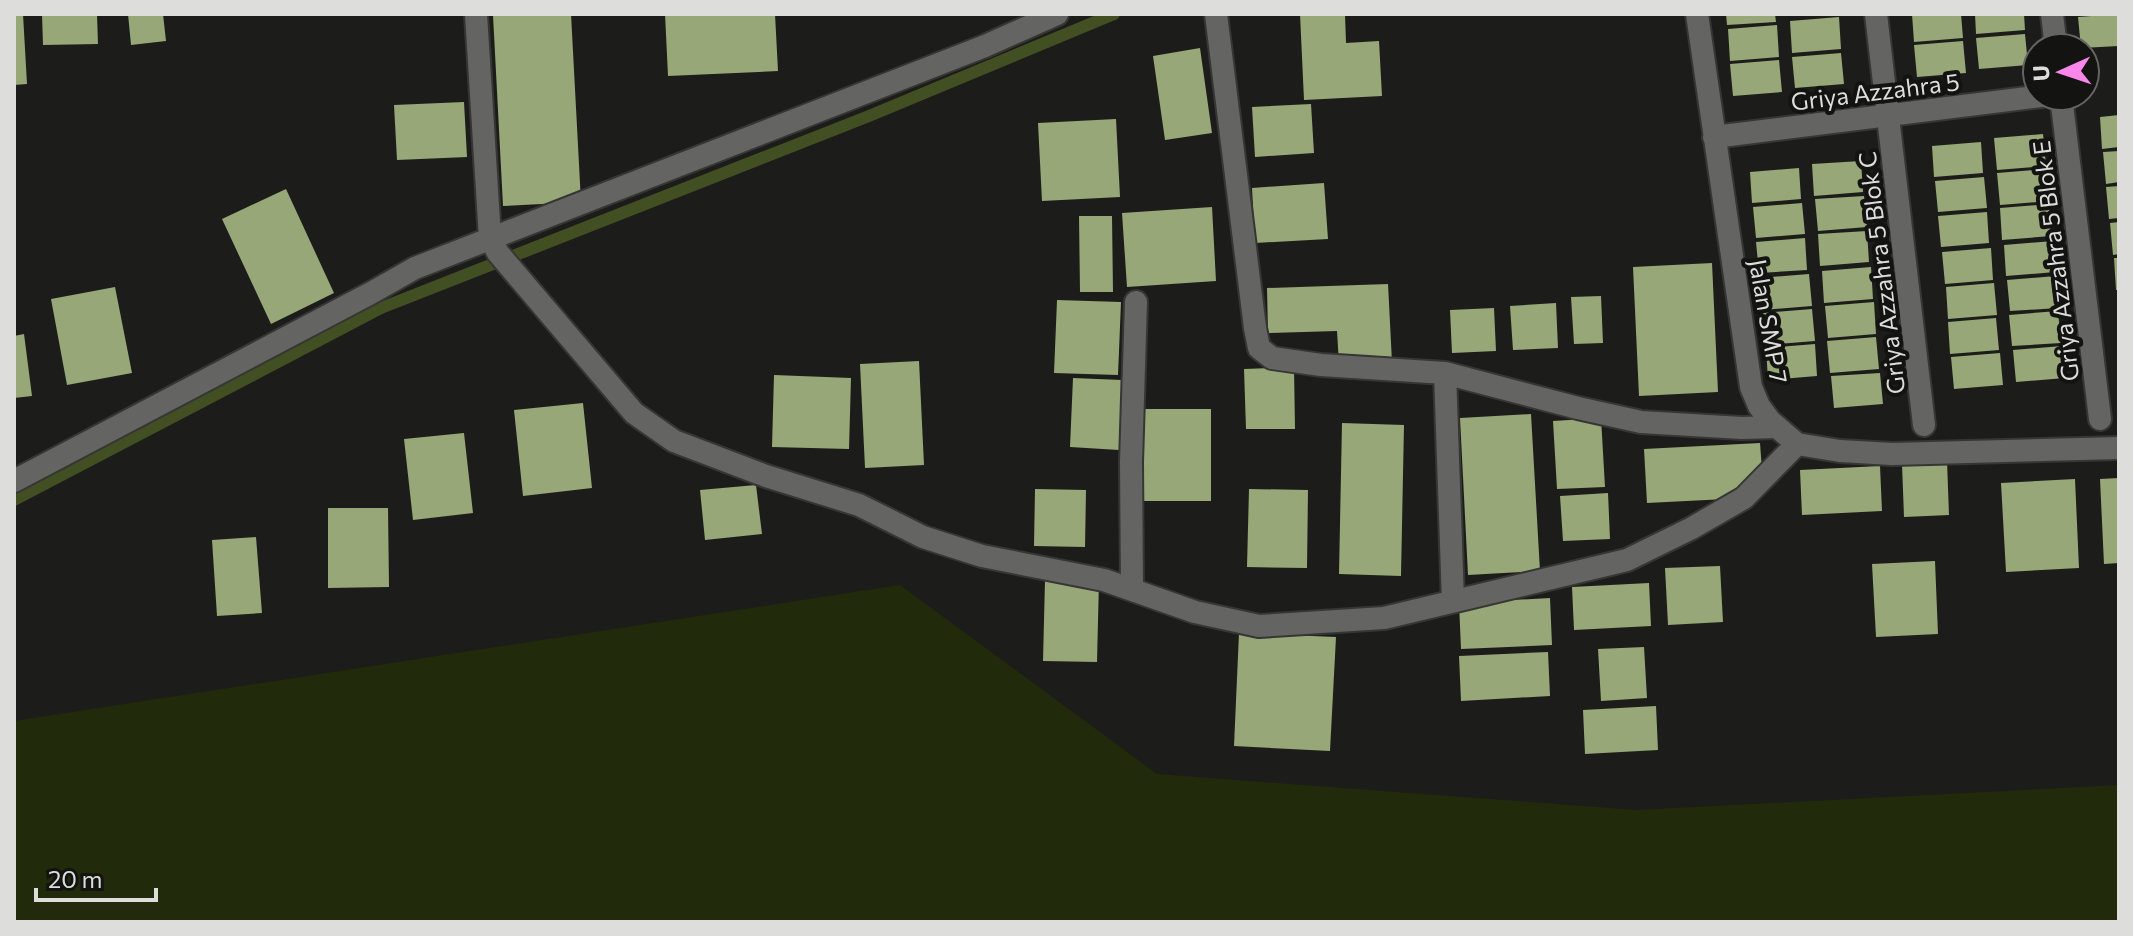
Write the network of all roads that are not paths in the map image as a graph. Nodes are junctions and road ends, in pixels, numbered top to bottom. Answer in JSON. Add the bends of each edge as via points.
{"nodes":[{"id":1,"x":476,"y":14,"type":"edge"},
{"id":2,"x":1057,"y":14,"type":"edge"},
{"id":3,"x":1216,"y":14,"type":"edge"},
{"id":4,"x":1697,"y":14,"type":"edge"},
{"id":5,"x":1876,"y":14,"type":"edge"},
{"id":6,"x":2021,"y":99,"type":"edge"},
{"id":7,"x":2063,"y":112,"type":"edge"},
{"id":8,"x":1889,"y":115,"type":"junction"},
{"id":9,"x":1714,"y":137,"type":"junction"},
{"id":10,"x":494,"y":246,"type":"junction"},
{"id":11,"x":1136,"y":302,"type":"dead end"},
{"id":12,"x":1445,"y":373,"type":"junction"},
{"id":13,"x":2100,"y":419,"type":"dead end"},
{"id":14,"x":1924,"y":425,"type":"dead end"},
{"id":15,"x":1777,"y":427,"type":"junction"},
{"id":16,"x":1797,"y":444,"type":"junction"},
{"id":17,"x":2119,"y":448,"type":"edge"},
{"id":18,"x":14,"y":481,"type":"edge"},
{"id":19,"x":1132,"y":589,"type":"junction"},
{"id":20,"x":1453,"y":601,"type":"junction"}],
"edges":[{"from":1,"to":10,"type":"street"},
{"from":2,"to":10,"type":"street"},
{"from":3,"to":12,"type":"street","via":[[1259,348],[1272,358],[1321,365]]},
{"from":4,"to":9,"type":"street","name":"Jalan SMP 7"},
{"from":5,"to":8,"type":"street","name":"Griya Azzahra 5 Blok C"},
{"from":6,"to":8,"type":"street","name":"Griya Azzahra 5"},
{"from":7,"to":13,"type":"street","name":"Griya Azzahra 5 Blok E"},
{"from":8,"to":9,"type":"street","name":"Griya Azzahra 5"},
{"from":8,"to":14,"type":"street","name":"Griya Azzahra 5 Blok C"},
{"from":9,"to":15,"type":"street","name":"Jalan SMP 7","via":[[1751,387]]},
{"from":10,"to":18,"type":"street","via":[[415,268]]},
{"from":10,"to":19,"type":"street","via":[[634,413],[674,441],[859,505],[923,537],[982,556]]},
{"from":11,"to":19,"type":"street"},
{"from":12,"to":15,"type":"street","via":[[1641,422]]},
{"from":12,"to":20,"type":"street"},
{"from":15,"to":16,"type":"street","name":"Jalan SMP 7"},
{"from":16,"to":17,"type":"street","via":[[1892,454]]},
{"from":16,"to":20,"type":"street","via":[[1744,498],[1627,560]]},
{"from":19,"to":20,"type":"street","via":[[1195,612],[1259,626],[1384,618]]}]}
